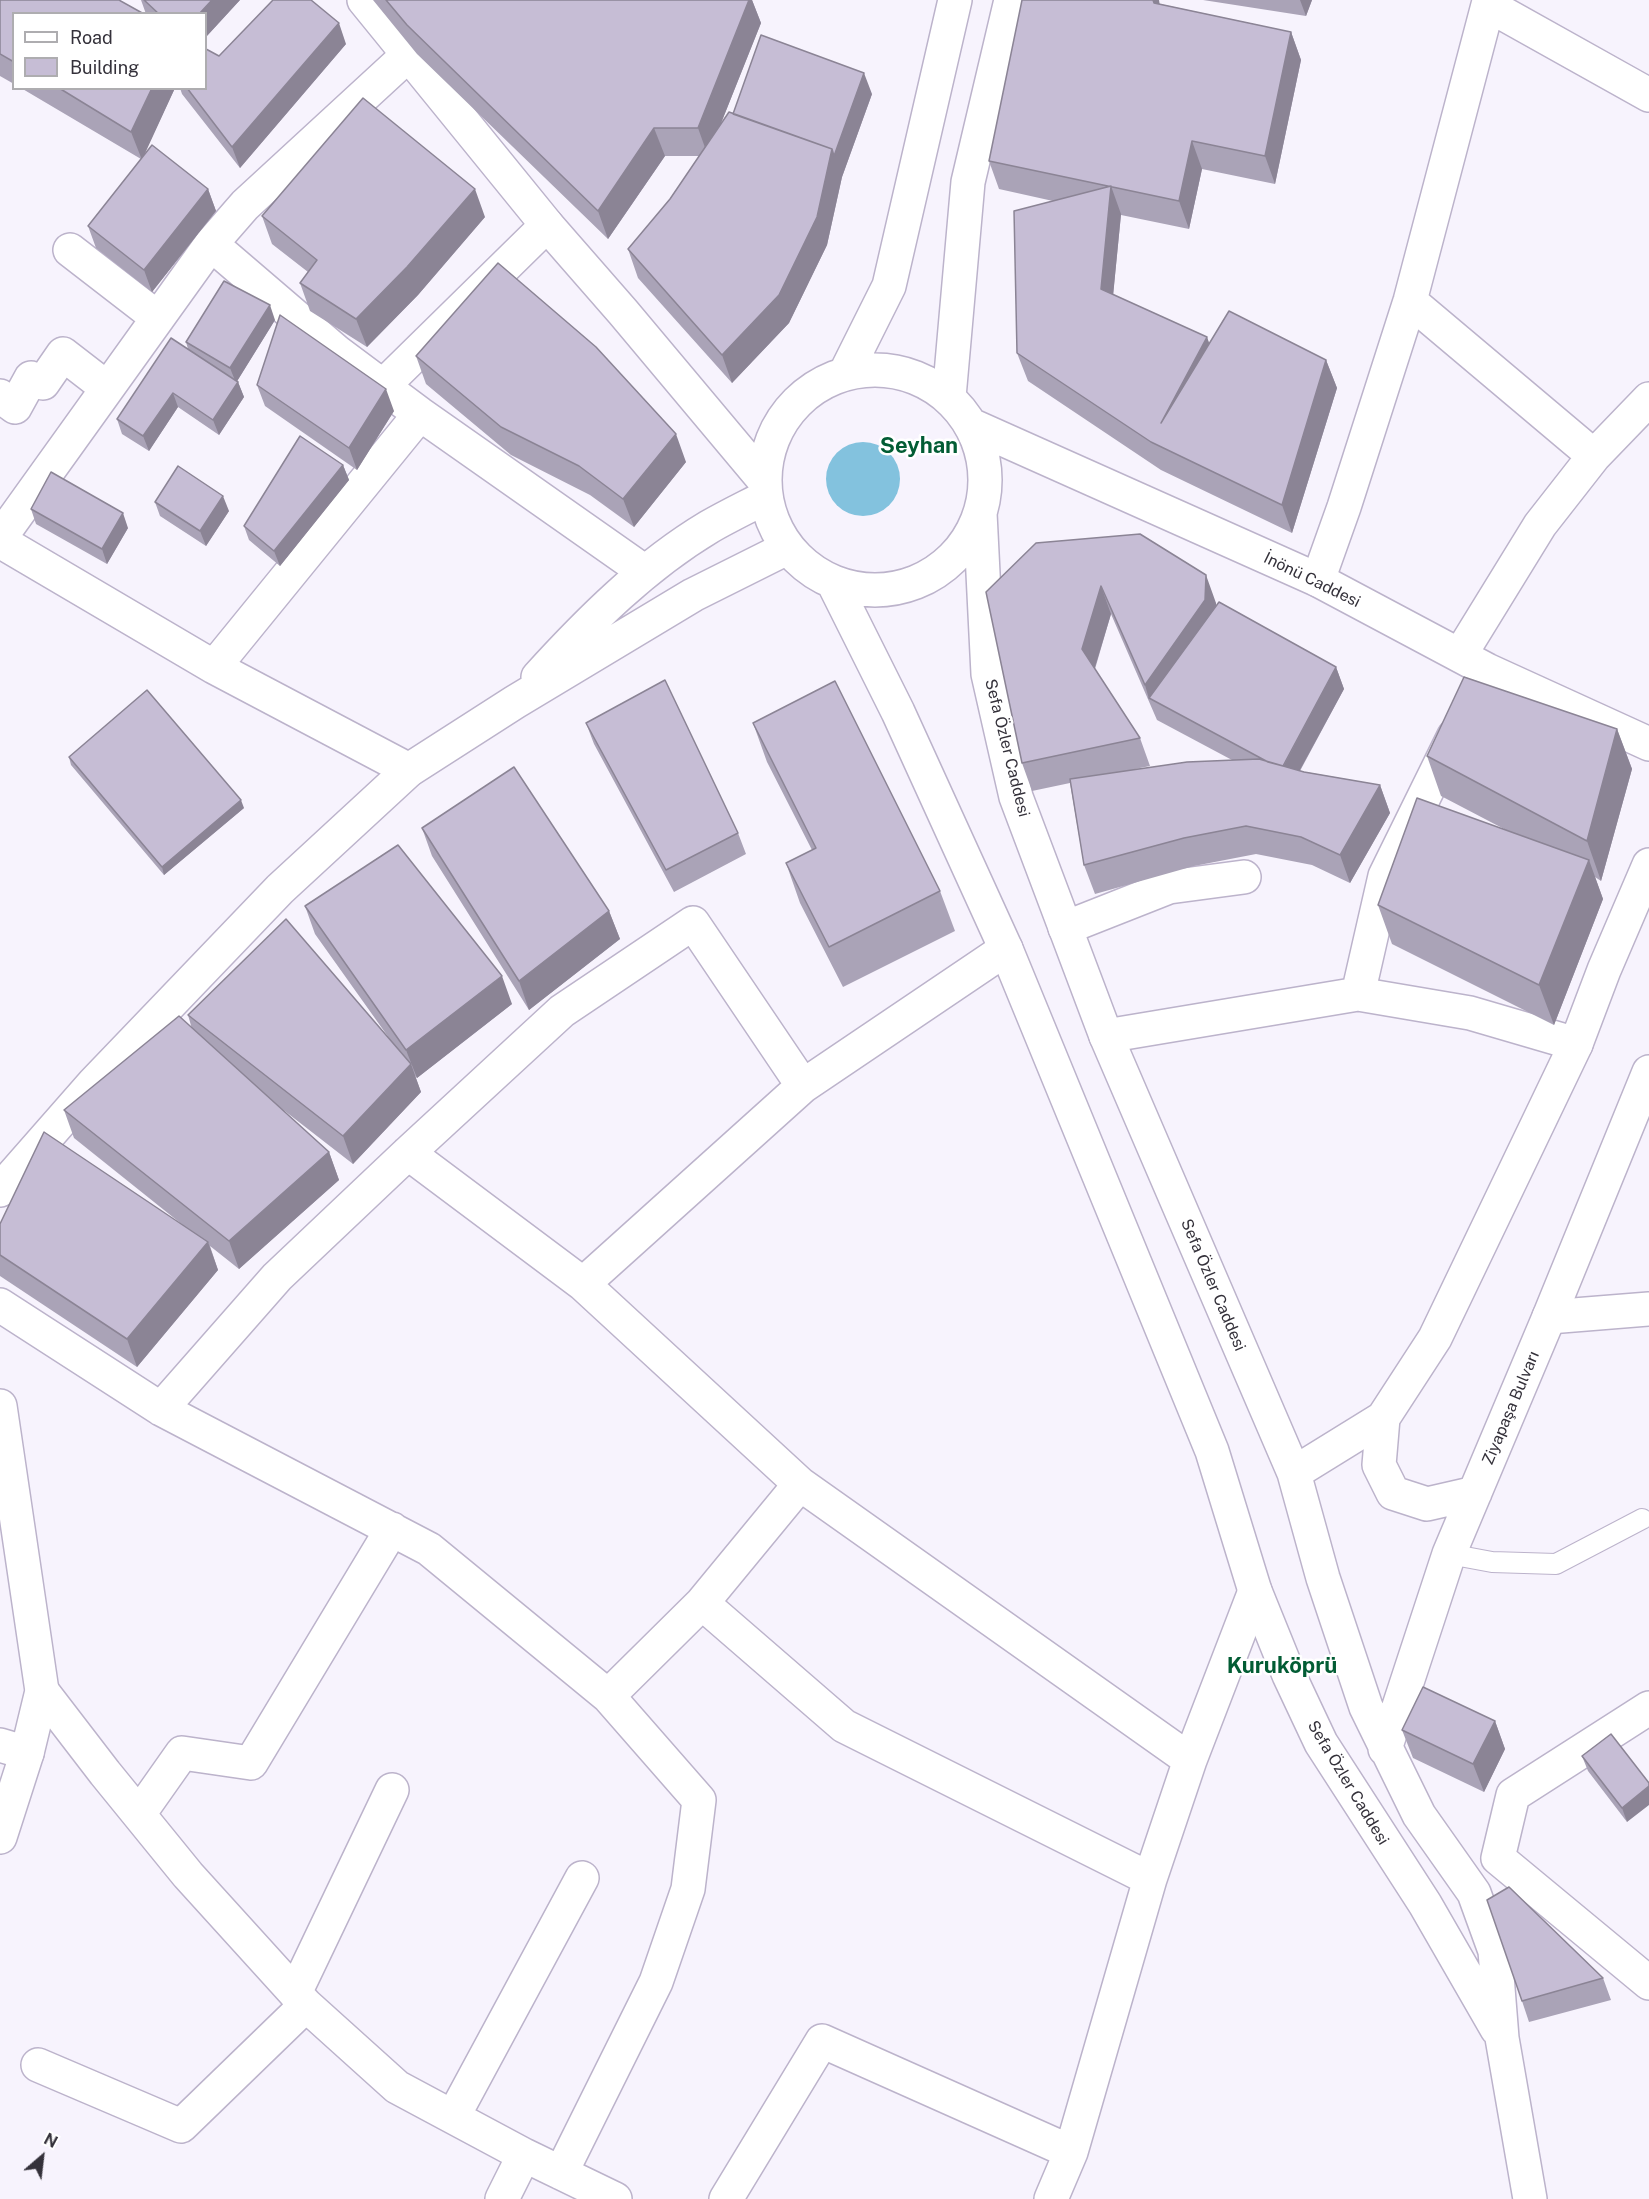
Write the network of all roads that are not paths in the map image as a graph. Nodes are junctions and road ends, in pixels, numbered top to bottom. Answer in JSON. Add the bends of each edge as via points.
{"nodes":[{"id":1,"x":364,"y":0,"type":"edge"},
{"id":2,"x":956,"y":0,"type":"edge"},
{"id":3,"x":1011,"y":0,"type":"edge"},
{"id":4,"x":1488,"y":2,"type":"edge"},
{"id":5,"x":408,"y":55,"type":"junction"},
{"id":6,"x":1649,"y":95,"type":"edge"},
{"id":7,"x":546,"y":225,"type":"junction"},
{"id":8,"x":211,"y":244,"type":"junction"},
{"id":9,"x":70,"y":250,"type":"dead end"},
{"id":10,"x":1410,"y":301,"type":"junction"},
{"id":11,"x":158,"y":318,"type":"junction"},
{"id":12,"x":846,"y":372,"type":"junction"},
{"id":13,"x":383,"y":387,"type":"junction"},
{"id":14,"x":107,"y":388,"type":"junction"},
{"id":15,"x":0,"y":396,"type":"edge"},
{"id":16,"x":949,"y":397,"type":"junction"},
{"id":17,"x":1649,"y":399,"type":"edge"},
{"id":18,"x":420,"y":414,"type":"junction"},
{"id":19,"x":971,"y":425,"type":"junction"},
{"id":20,"x":1594,"y":456,"type":"junction"},
{"id":21,"x":765,"y":488,"type":"junction"},
{"id":22,"x":980,"y":513,"type":"junction"},
{"id":23,"x":0,"y":540,"type":"edge"},
{"id":24,"x":787,"y":548,"type":"junction"},
{"id":25,"x":645,"y":572,"type":"junction"},
{"id":26,"x":1318,"y":580,"type":"junction"},
{"id":27,"x":834,"y":584,"type":"junction"},
{"id":28,"x":1473,"y":663,"type":"junction"},
{"id":29,"x":214,"y":667,"type":"junction"},
{"id":30,"x":515,"y":702,"type":"junction"},
{"id":31,"x":1649,"y":744,"type":"edge"},
{"id":32,"x":409,"y":770,"type":"junction"},
{"id":33,"x":1649,"y":865,"type":"edge"},
{"id":34,"x":1244,"y":877,"type":"dead end"},
{"id":35,"x":1065,"y":928,"type":"junction"},
{"id":36,"x":1006,"y":949,"type":"junction"},
{"id":37,"x":1358,"y":994,"type":"junction"},
{"id":38,"x":1106,"y":1036,"type":"junction"},
{"id":39,"x":1576,"y":1044,"type":"junction"},
{"id":40,"x":803,"y":1086,"type":"junction"},
{"id":41,"x":1645,"y":1092,"type":"edge"},
{"id":42,"x":408,"y":1153,"type":"junction"},
{"id":43,"x":0,"y":1190,"type":"edge"},
{"id":44,"x":583,"y":1284,"type":"junction"},
{"id":45,"x":0,"y":1305,"type":"edge"},
{"id":46,"x":1649,"y":1309,"type":"edge"},
{"id":47,"x":1550,"y":1317,"type":"junction"},
{"id":48,"x":0,"y":1406,"type":"edge"},
{"id":49,"x":161,"y":1409,"type":"junction"},
{"id":50,"x":1383,"y":1418,"type":"junction"},
{"id":51,"x":1294,"y":1473,"type":"junction"},
{"id":52,"x":800,"y":1484,"type":"junction"},
{"id":53,"x":1474,"y":1492,"type":"junction"},
{"id":54,"x":1642,"y":1519,"type":"dead end"},
{"id":55,"x":392,"y":1529,"type":"junction"},
{"id":56,"x":1449,"y":1554,"type":"junction"},
{"id":57,"x":1255,"y":1591,"type":"junction"},
{"id":58,"x":702,"y":1603,"type":"junction"},
{"id":59,"x":42,"y":1691,"type":"junction"},
{"id":60,"x":608,"y":1696,"type":"junction"},
{"id":61,"x":1649,"y":1708,"type":"edge"},
{"id":62,"x":14,"y":1749,"type":"edge"},
{"id":63,"x":1385,"y":1749,"type":"junction"},
{"id":64,"x":1190,"y":1760,"type":"junction"},
{"id":65,"x":392,"y":1790,"type":"dead end"},
{"id":66,"x":139,"y":1814,"type":"junction"},
{"id":67,"x":0,"y":1837,"type":"edge"},
{"id":68,"x":582,"y":1878,"type":"dead end"},
{"id":69,"x":1150,"y":1879,"type":"junction"},
{"id":70,"x":1647,"y":1977,"type":"edge"},
{"id":71,"x":301,"y":1999,"type":"junction"},
{"id":72,"x":1502,"y":2038,"type":"junction"},
{"id":73,"x":38,"y":2065,"type":"dead end"},
{"id":74,"x":453,"y":2117,"type":"junction"},
{"id":75,"x":1071,"y":2152,"type":"junction"},
{"id":76,"x":524,"y":2154,"type":"junction"},
{"id":77,"x":561,"y":2173,"type":"junction"},
{"id":78,"x":502,"y":2199,"type":"edge"},
{"id":79,"x":615,"y":2199,"type":"edge"},
{"id":80,"x":726,"y":2199,"type":"edge"},
{"id":81,"x":1052,"y":2199,"type":"edge"},
{"id":82,"x":1530,"y":2199,"type":"edge"}],
"edges":[{"from":1,"to":5,"type":"street"},
{"from":2,"to":12,"type":"street","via":[[889,286]]},
{"from":3,"to":16,"type":"street","via":[[968,182]]},
{"from":4,"to":6,"type":"street"},
{"from":4,"to":10,"type":"street"},
{"from":5,"to":7,"type":"street"},
{"from":5,"to":8,"type":"street","via":[[245,204]]},
{"from":7,"to":13,"type":"street"},
{"from":7,"to":21,"type":"street","via":[[623,312]]},
{"from":8,"to":11,"type":"street"},
{"from":8,"to":13,"type":"street"},
{"from":9,"to":11,"type":"street"},
{"from":10,"to":20,"type":"street"},
{"from":10,"to":26,"type":"street"},
{"from":11,"to":14,"type":"street"},
{"from":12,"to":16,"type":"street","via":[[883,369],[909,375]]},
{"from":12,"to":21,"type":"street","via":[[813,387],[786,412],[769,443]]},
{"from":13,"to":18,"type":"street"},
{"from":14,"to":15,"type":"street","via":[[63,354],[43,382],[31,378],[15,407]]},
{"from":14,"to":23,"type":"street"},
{"from":16,"to":19,"type":"street"},
{"from":17,"to":20,"type":"street"},
{"from":18,"to":25,"type":"street"},
{"from":18,"to":29,"type":"street"},
{"from":19,"to":22,"type":"street","via":[[984,459],[985,496]]},
{"from":19,"to":26,"type":"street","name":"İnönü Caddesi"},
{"from":20,"to":28,"type":"street","via":[[1540,525]]},
{"from":21,"to":24,"type":"street","via":[[769,515]]},
{"from":21,"to":25,"type":"street"},
{"from":22,"to":27,"type":"street","via":[[974,531],[951,561],[921,581],[885,590]]},
{"from":22,"to":35,"type":"street","name":"Sefa Özler Caddesi","via":[[988,674],[1016,796]]},
{"from":23,"to":29,"type":"street"},
{"from":24,"to":27,"type":"street","via":[[814,573]]},
{"from":24,"to":30,"type":"street","via":[[693,595]]},
{"from":25,"to":30,"type":"street","via":[[579,632]]},
{"from":26,"to":28,"type":"street","name":"İnönü Caddesi"},
{"from":27,"to":36,"type":"street","name":"Sefa Özler Caddesi","via":[[898,712]]},
{"from":28,"to":31,"type":"street","name":"İnönü Caddesi"},
{"from":28,"to":37,"type":"street","via":[[1469,706],[1385,876]]},
{"from":29,"to":32,"type":"street"},
{"from":30,"to":32,"type":"street"},
{"from":32,"to":43,"type":"street","via":[[280,889],[94,1083]]},
{"from":33,"to":39,"type":"street"},
{"from":34,"to":35,"type":"street","via":[[1169,887]]},
{"from":35,"to":38,"type":"street","name":"Sefa Özler Caddesi"},
{"from":36,"to":40,"type":"street"},
{"from":36,"to":57,"type":"street","name":"Sefa Özler Caddesi","via":[[1212,1451]]},
{"from":37,"to":38,"type":"street"},
{"from":37,"to":39,"type":"street","via":[[1470,1013]]},
{"from":38,"to":51,"type":"street","name":"Sefa Özler Caddesi"},
{"from":39,"to":50,"type":"street","via":[[1435,1338]]},
{"from":40,"to":42,"type":"street","via":[[693,923],[562,1011]]},
{"from":40,"to":44,"type":"street"},
{"from":41,"to":47,"type":"street","name":"Ziyapaşa Bulvarı"},
{"from":42,"to":44,"type":"street"},
{"from":42,"to":49,"type":"street","via":[[277,1277]]},
{"from":44,"to":52,"type":"street"},
{"from":45,"to":49,"type":"street"},
{"from":46,"to":47,"type":"street"},
{"from":47,"to":53,"type":"street","name":"Ziyapaşa Bulvarı"},
{"from":48,"to":59,"type":"street"},
{"from":49,"to":55,"type":"street"},
{"from":50,"to":51,"type":"street"},
{"from":50,"to":53,"type":"street","via":[[1379,1465],[1393,1492],[1427,1504]]},
{"from":51,"to":63,"type":"street","name":"Sefa Özler Caddesi","via":[[1330,1600],[1366,1707]]},
{"from":52,"to":58,"type":"street"},
{"from":52,"to":64,"type":"street"},
{"from":53,"to":56,"type":"street","name":"Ziyapaşa Bulvarı"},
{"from":54,"to":56,"type":"lane","via":[[1556,1564],[1492,1562]]},
{"from":55,"to":60,"type":"street","via":[[429,1549]]},
{"from":55,"to":66,"type":"street","via":[[251,1763],[182,1753]]},
{"from":56,"to":63,"type":"street","name":"Ziyapaşa Bulvarı"},
{"from":57,"to":64,"type":"street"},
{"from":57,"to":72,"type":"street","name":"Sefa Özler Caddesi","via":[[1321,1743],[1425,1904]]},
{"from":58,"to":60,"type":"street"},
{"from":58,"to":69,"type":"street","via":[[844,1726]]},
{"from":59,"to":62,"type":"street"},
{"from":59,"to":66,"type":"street"},
{"from":60,"to":77,"type":"street","via":[[699,1800],[688,1889],[656,1982]]},
{"from":61,"to":70,"type":"street","via":[[1514,1795],[1498,1858]]},
{"from":62,"to":67,"type":"street"},
{"from":63,"to":72,"type":"street","name":"Sefa Özler Caddesi","via":[[1419,1815],[1474,1893],[1495,1951]]},
{"from":64,"to":69,"type":"street"},
{"from":65,"to":71,"type":"street"},
{"from":66,"to":71,"type":"street","via":[[188,1875]]},
{"from":68,"to":74,"type":"street"},
{"from":69,"to":75,"type":"street"},
{"from":71,"to":73,"type":"street","via":[[181,2126]]},
{"from":71,"to":74,"type":"street","via":[[397,2087]]},
{"from":72,"to":82,"type":"street","name":"Sefa Özler Caddesi"},
{"from":74,"to":76,"type":"street"},
{"from":75,"to":80,"type":"street","via":[[822,2041]]},
{"from":75,"to":81,"type":"street"},
{"from":76,"to":77,"type":"street"},
{"from":76,"to":78,"type":"street"},
{"from":77,"to":79,"type":"street"}]}
